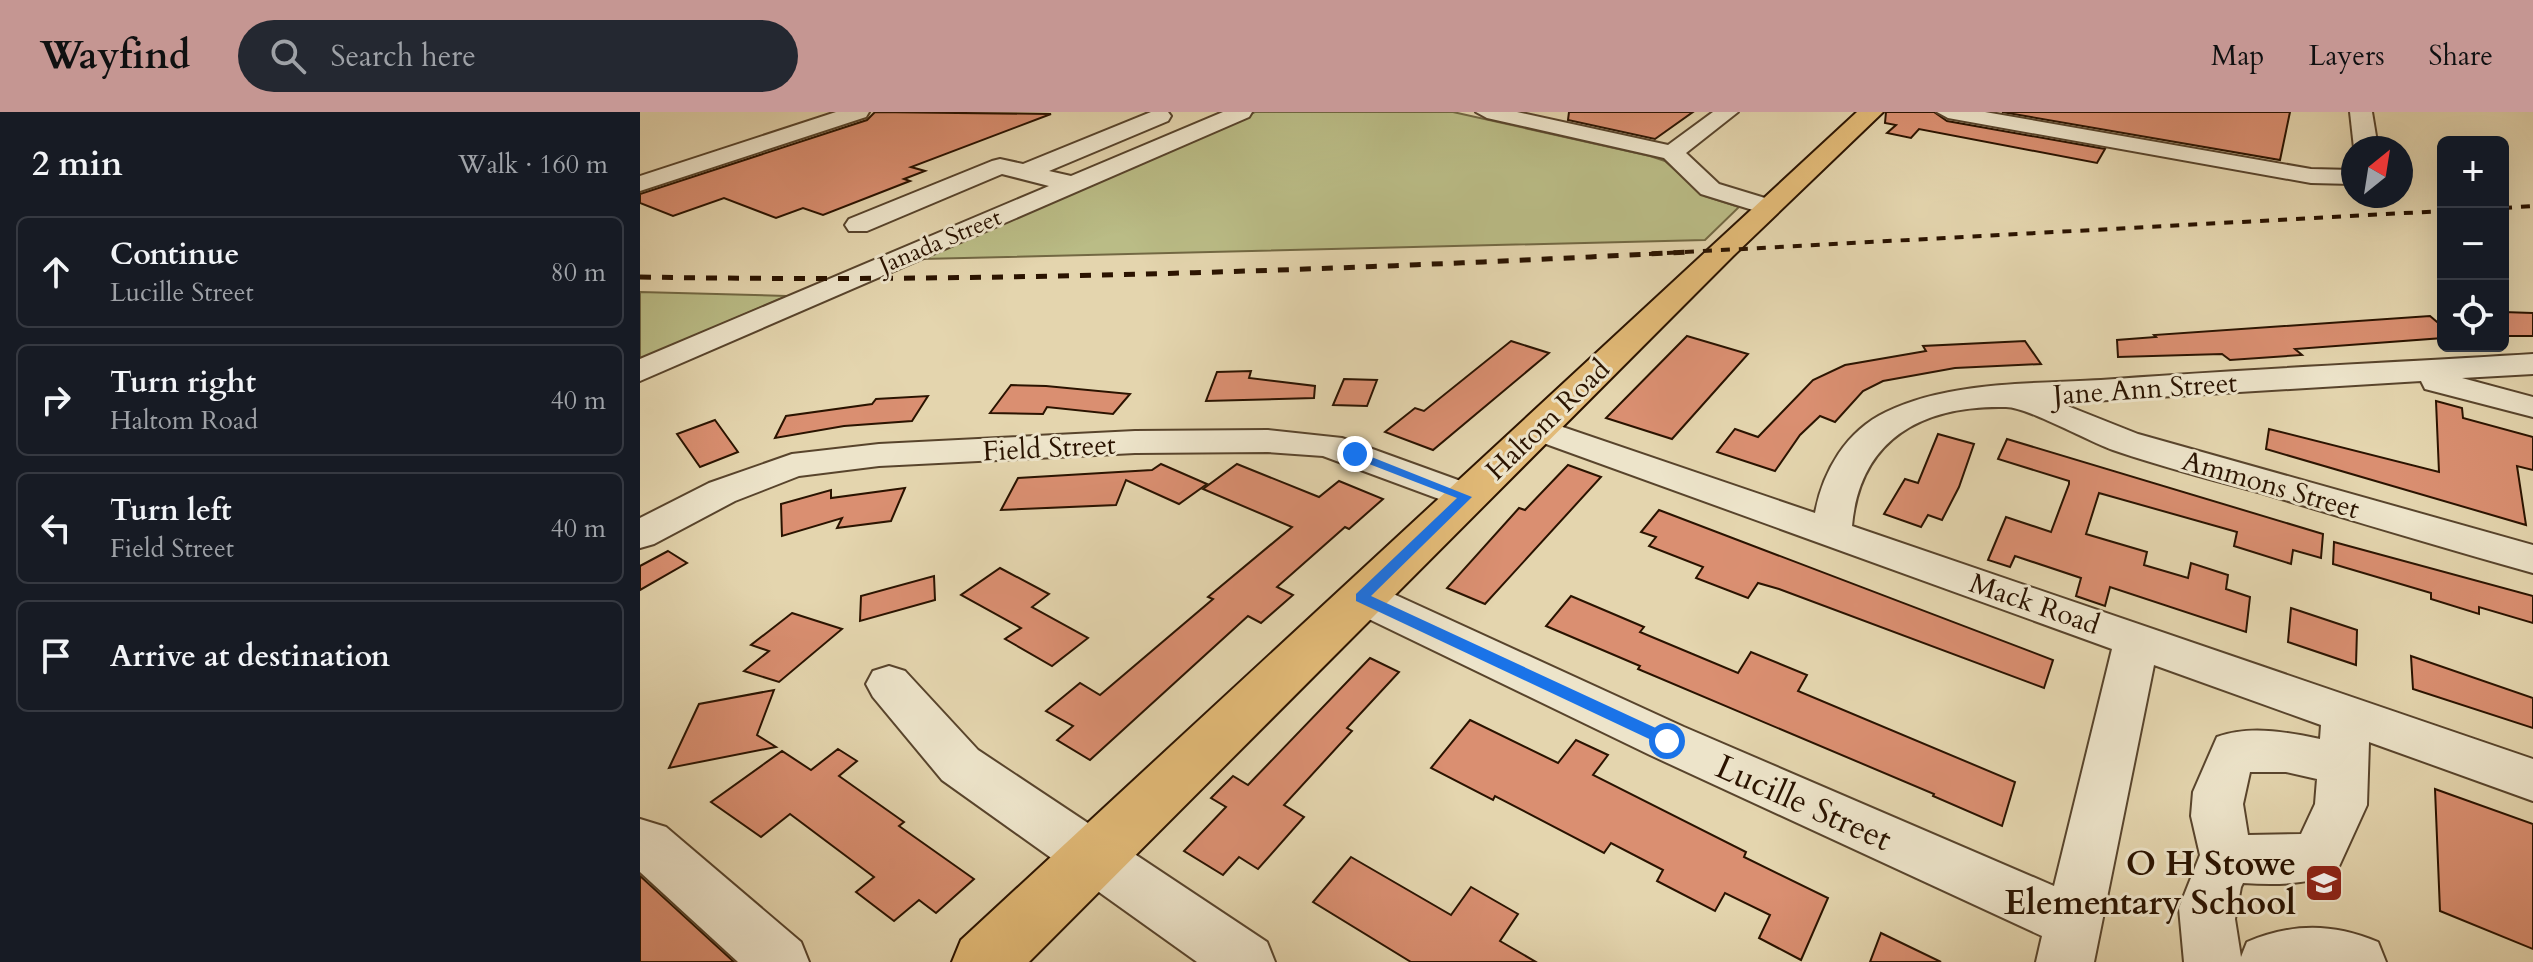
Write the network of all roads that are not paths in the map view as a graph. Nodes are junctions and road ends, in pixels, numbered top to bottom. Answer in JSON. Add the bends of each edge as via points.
{"nodes":[{"id":1,"x":815,"y":112,"type":"edge"},
{"id":2,"x":1127,"y":112,"type":"edge"},
{"id":3,"x":1241,"y":112,"type":"edge"},
{"id":4,"x":1487,"y":112,"type":"edge"},
{"id":5,"x":1727,"y":112,"type":"edge"},
{"id":6,"x":1871,"y":112,"type":"edge"},
{"id":7,"x":1948,"y":112,"type":"edge"},
{"id":8,"x":2361,"y":112,"type":"edge"},
{"id":9,"x":1151,"y":114,"type":"edge"},
{"id":10,"x":848,"y":115,"type":"edge"},
{"id":11,"x":1205,"y":127,"type":"junction"},
{"id":12,"x":2364,"y":136,"type":"edge"},
{"id":13,"x":1672,"y":153,"type":"junction"},
{"id":14,"x":1000,"y":166,"type":"junction"},
{"id":15,"x":1026,"y":172,"type":"junction"},
{"id":16,"x":2341,"y":177,"type":"edge"},
{"id":17,"x":640,"y":184,"type":"edge"},
{"id":18,"x":1073,"y":184,"type":"junction"},
{"id":19,"x":1769,"y":207,"type":"junction"},
{"id":20,"x":858,"y":225,"type":"dead end"},
{"id":21,"x":2533,"y":364,"type":"edge"},
{"id":22,"x":640,"y":371,"type":"edge"},
{"id":23,"x":2398,"y":372,"type":"junction"},
{"id":24,"x":2014,"y":397,"type":"junction"},
{"id":25,"x":2533,"y":407,"type":"edge"},
{"id":26,"x":1536,"y":429,"type":"junction"},
{"id":27,"x":1466,"y":497,"type":"junction"},
{"id":28,"x":1832,"y":532,"type":"junction"},
{"id":29,"x":640,"y":535,"type":"edge"},
{"id":30,"x":2533,"y":559,"type":"edge"},
{"id":31,"x":1361,"y":597,"type":"junction"},
{"id":32,"x":2137,"y":639,"type":"junction"},
{"id":33,"x":889,"y":684,"type":"dead end"},
{"id":34,"x":2346,"y":713,"type":"junction"},
{"id":35,"x":2343,"y":764,"type":"junction"},
{"id":36,"x":2533,"y":780,"type":"edge"},
{"id":37,"x":640,"y":843,"type":"edge"},
{"id":38,"x":1094,"y":857,"type":"junction"},
{"id":39,"x":2228,"y":858,"type":"junction"},
{"id":40,"x":2073,"y":952,"type":"edge"},
{"id":41,"x":780,"y":962,"type":"edge"},
{"id":42,"x":984,"y":962,"type":"edge"},
{"id":43,"x":1246,"y":962,"type":"edge"},
{"id":44,"x":2213,"y":962,"type":"edge"},
{"id":45,"x":2268,"y":962,"type":"edge"},
{"id":46,"x":2357,"y":962,"type":"edge"}],
"edges":[{"from":1,"to":10,"type":"street"},
{"from":2,"to":14,"type":"street"},
{"from":3,"to":11,"type":"street","name":"Janada Street"},
{"from":4,"to":13,"type":"street"},
{"from":5,"to":13,"type":"street"},
{"from":6,"to":19,"type":"main road","name":"Haltom Road"},
{"from":7,"to":16,"type":"street","via":[[2311,176]]},
{"from":8,"to":12,"type":"street"},
{"from":9,"to":11,"type":"street"},
{"from":9,"to":15,"type":"street"},
{"from":10,"to":17,"type":"street"},
{"from":11,"to":18,"type":"street","name":"Janada Street"},
{"from":13,"to":19,"type":"street","via":[[1710,189]]},
{"from":14,"to":15,"type":"street"},
{"from":14,"to":20,"type":"street"},
{"from":15,"to":18,"type":"street"},
{"from":18,"to":22,"type":"street","name":"Janada Street"},
{"from":19,"to":26,"type":"main road","name":"Haltom Road"},
{"from":21,"to":23,"type":"street","name":"Jane Ann Street"},
{"from":23,"to":24,"type":"street","name":"Jane Ann Street"},
{"from":23,"to":25,"type":"street"},
{"from":24,"to":28,"type":"street","name":"Jane Ann Street","via":[[1929,410],[1880,430],[1849,463],[1834,504]]},
{"from":24,"to":30,"type":"street","name":"Ammons Street","via":[[2125,442]]},
{"from":26,"to":27,"type":"main road","name":"Haltom Road"},
{"from":26,"to":28,"type":"street","name":"Mack Road"},
{"from":27,"to":29,"type":"street","name":"Field Street","via":[[1329,446],[1135,442],[879,455],[792,465],[722,492]]},
{"from":27,"to":31,"type":"main road","name":"Haltom Road"},
{"from":28,"to":32,"type":"street","name":"Mack Road"},
{"from":31,"to":38,"type":"main road","name":"Haltom Road"},
{"from":31,"to":40,"type":"street","name":"Lucille Street","via":[[1682,747]]},
{"from":32,"to":34,"type":"street","name":"Mack Road"},
{"from":32,"to":40,"type":"street"},
{"from":33,"to":38,"type":"street","via":[[960,765]]},
{"from":34,"to":35,"type":"street"},
{"from":34,"to":36,"type":"street","name":"Mack Road"},
{"from":35,"to":39,"type":"street","via":[[2341,805],[2317,856],[2274,861]]},
{"from":35,"to":39,"type":"street","via":[[2286,752],[2234,751],[2221,777],[2216,820]]},
{"from":37,"to":41,"type":"street"},
{"from":38,"to":42,"type":"main road","name":"Haltom Road"},
{"from":38,"to":43,"type":"street"},
{"from":39,"to":44,"type":"street","via":[[2209,890],[2206,931]]},
{"from":45,"to":46,"type":"street","via":[[2324,954]]}]}
